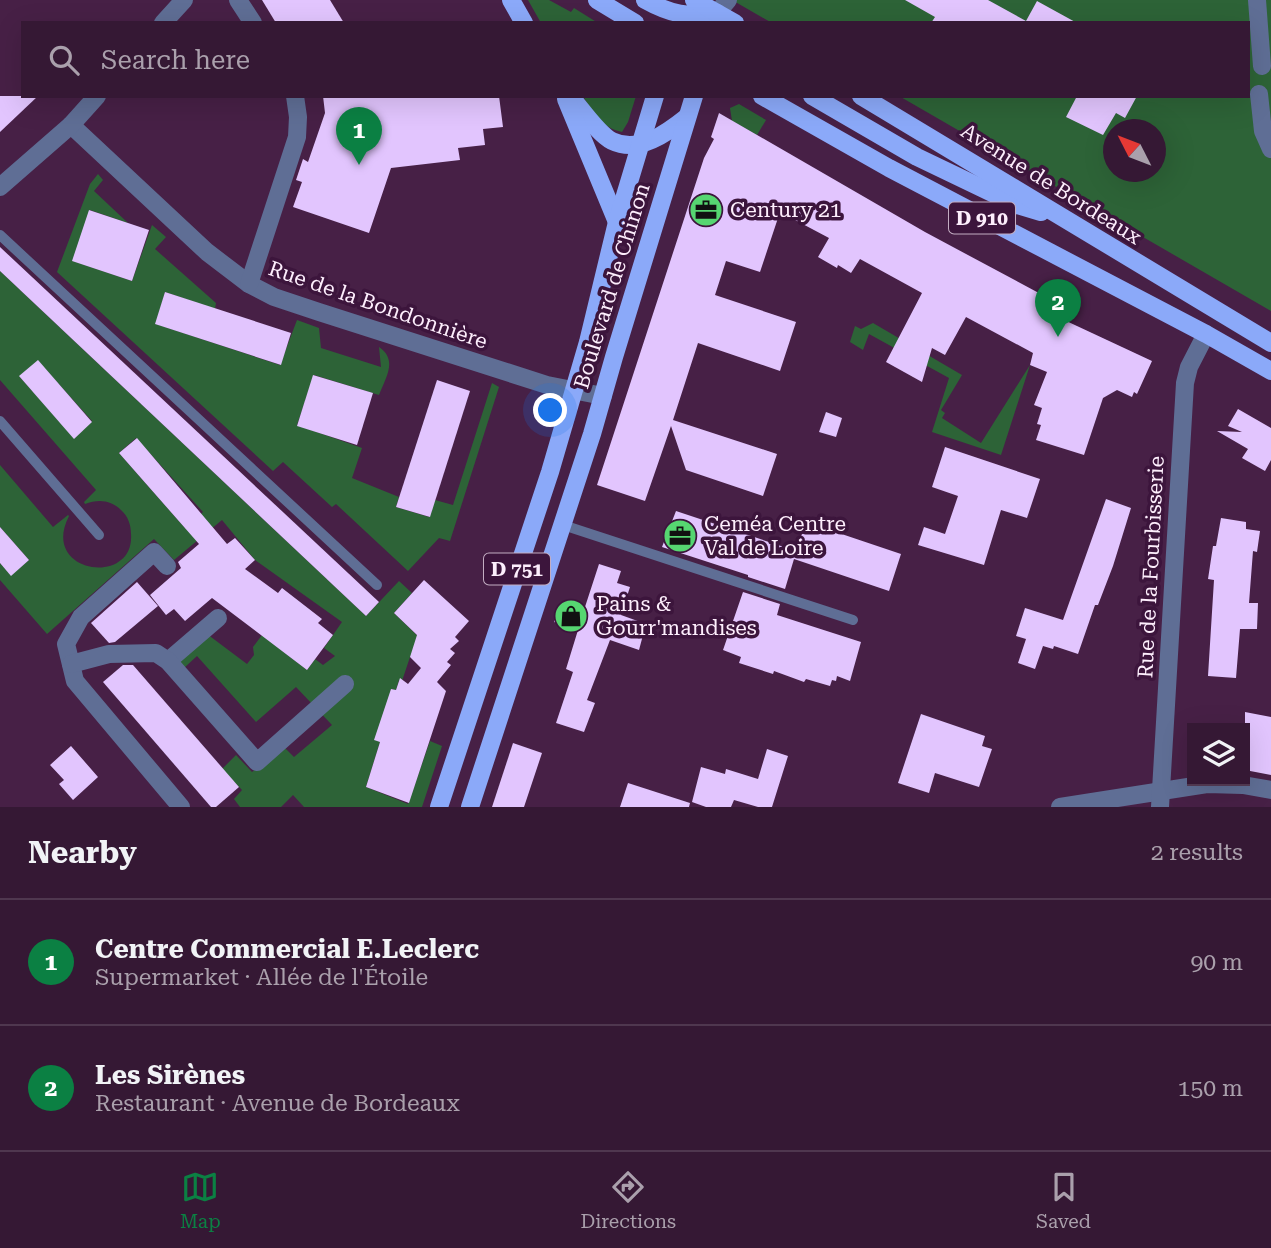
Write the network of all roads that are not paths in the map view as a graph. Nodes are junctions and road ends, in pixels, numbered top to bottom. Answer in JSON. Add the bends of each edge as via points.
{"nodes":[{"id":1,"x":184,"y":0,"type":"edge"},
{"id":2,"x":238,"y":0,"type":"edge"},
{"id":3,"x":511,"y":0,"type":"edge"},
{"id":4,"x":597,"y":0,"type":"edge"},
{"id":5,"x":645,"y":0,"type":"edge"},
{"id":6,"x":694,"y":0,"type":"edge"},
{"id":7,"x":1257,"y":0,"type":"edge"},
{"id":8,"x":717,"y":15,"type":"edge"},
{"id":9,"x":165,"y":21,"type":"edge"},
{"id":10,"x":252,"y":21,"type":"edge"},
{"id":11,"x":523,"y":21,"type":"edge"},
{"id":12,"x":632,"y":21,"type":"edge"},
{"id":13,"x":1260,"y":69,"type":"edge"},
{"id":14,"x":1259,"y":91,"type":"edge"},
{"id":15,"x":95,"y":98,"type":"edge"},
{"id":16,"x":295,"y":98,"type":"edge"},
{"id":17,"x":565,"y":98,"type":"edge"},
{"id":18,"x":572,"y":98,"type":"edge"},
{"id":19,"x":654,"y":98,"type":"edge"},
{"id":20,"x":693,"y":98,"type":"edge"},
{"id":21,"x":766,"y":98,"type":"edge"},
{"id":22,"x":816,"y":98,"type":"edge"},
{"id":23,"x":864,"y":98,"type":"edge"},
{"id":24,"x":687,"y":117,"type":"junction"},
{"id":25,"x":71,"y":125,"type":"junction"},
{"id":26,"x":642,"y":144,"type":"junction"},
{"id":27,"x":1271,"y":149,"type":"edge"},
{"id":28,"x":0,"y":187,"type":"edge"},
{"id":29,"x":1061,"y":218,"type":"junction"},
{"id":30,"x":617,"y":222,"type":"junction"},
{"id":31,"x":0,"y":235,"type":"edge"},
{"id":32,"x":249,"y":284,"type":"junction"},
{"id":33,"x":1206,"y":334,"type":"junction"},
{"id":34,"x":1271,"y":343,"type":"edge"},
{"id":35,"x":1271,"y":371,"type":"edge"},
{"id":36,"x":575,"y":390,"type":"junction"},
{"id":37,"x":603,"y":396,"type":"junction"},
{"id":38,"x":0,"y":421,"type":"edge"},
{"id":39,"x":563,"y":525,"type":"junction"},
{"id":40,"x":99,"y":535,"type":"dead end"},
{"id":41,"x":167,"y":566,"type":"dead end"},
{"id":42,"x":377,"y":585,"type":"dead end"},
{"id":43,"x":218,"y":618,"type":"dead end"},
{"id":44,"x":853,"y":620,"type":"dead end"},
{"id":45,"x":168,"y":661,"type":"junction"},
{"id":46,"x":71,"y":664,"type":"junction"},
{"id":47,"x":345,"y":684,"type":"dead end"},
{"id":48,"x":1271,"y":790,"type":"edge"},
{"id":49,"x":1161,"y":799,"type":"edge"},
{"id":50,"x":181,"y":807,"type":"edge"},
{"id":51,"x":439,"y":807,"type":"edge"},
{"id":52,"x":470,"y":807,"type":"edge"},
{"id":53,"x":1060,"y":807,"type":"edge"}],
"edges":[{"from":1,"to":9,"type":"street"},
{"from":2,"to":10,"type":"street"},
{"from":3,"to":11,"type":"main road"},
{"from":4,"to":12,"type":"main road"},
{"from":5,"to":8,"type":"main road","via":[[673,14]]},
{"from":6,"to":8,"type":"main road"},
{"from":7,"to":13,"type":"street"},
{"from":14,"to":27,"type":"street","via":[[1263,131]]},
{"from":15,"to":25,"type":"street"},
{"from":16,"to":32,"type":"street","via":[[297,137]]},
{"from":17,"to":30,"type":"main road","name":"Boulevard de Chinon"},
{"from":18,"to":26,"type":"main road","via":[[612,141]]},
{"from":19,"to":26,"type":"main road","name":"Boulevard de Chinon","number":"D 751"},
{"from":20,"to":24,"type":"main road","name":"Boulevard de Chinon","number":"D 751"},
{"from":21,"to":33,"type":"main road","number":"D 910","via":[[955,204]]},
{"from":22,"to":29,"type":"main road","via":[[917,157],[1017,205]]},
{"from":23,"to":29,"type":"main road","name":"Avenue de Bordeaux","number":"D 910"},
{"from":24,"to":26,"type":"main road","via":[[666,134]]},
{"from":24,"to":37,"type":"main road","name":"Boulevard de Chinon","number":"D 751"},
{"from":25,"to":28,"type":"street"},
{"from":25,"to":32,"type":"street","name":"Rue de la Bondonnière","via":[[207,252]]},
{"from":26,"to":30,"type":"main road","name":"Boulevard de Chinon","number":"D 751"},
{"from":29,"to":34,"type":"main road","name":"Avenue de Bordeaux","number":"D 910"},
{"from":30,"to":36,"type":"main road","name":"Boulevard de Chinon","number":"D 751"},
{"from":31,"to":42,"type":"lane"},
{"from":32,"to":36,"type":"street","name":"Rue de la Bondonnière","via":[[319,312]]},
{"from":33,"to":35,"type":"main road","number":"D 910"},
{"from":33,"to":49,"type":"street","name":"Rue de la Fourbisserie","via":[[1185,383]]},
{"from":36,"to":37,"type":"street","name":"Rue de la Bondonnière"},
{"from":36,"to":51,"type":"main road","name":"Boulevard de Chinon","number":"D 751"},
{"from":37,"to":39,"type":"main road","name":"Boulevard de Chinon","number":"D 751"},
{"from":38,"to":40,"type":"lane"},
{"from":39,"to":44,"type":"lane"},
{"from":39,"to":52,"type":"main road","name":"Boulevard de Chinon","number":"D 751"},
{"from":41,"to":46,"type":"street","via":[[154,552],[81,617],[66,644]]},
{"from":43,"to":45,"type":"street"},
{"from":45,"to":46,"type":"street","via":[[156,653],[109,654]]},
{"from":45,"to":47,"type":"street","via":[[257,762]]},
{"from":46,"to":50,"type":"street","via":[[75,681]]},
{"from":48,"to":49,"type":"street","via":[[1207,784]]},
{"from":49,"to":53,"type":"street"}]}
